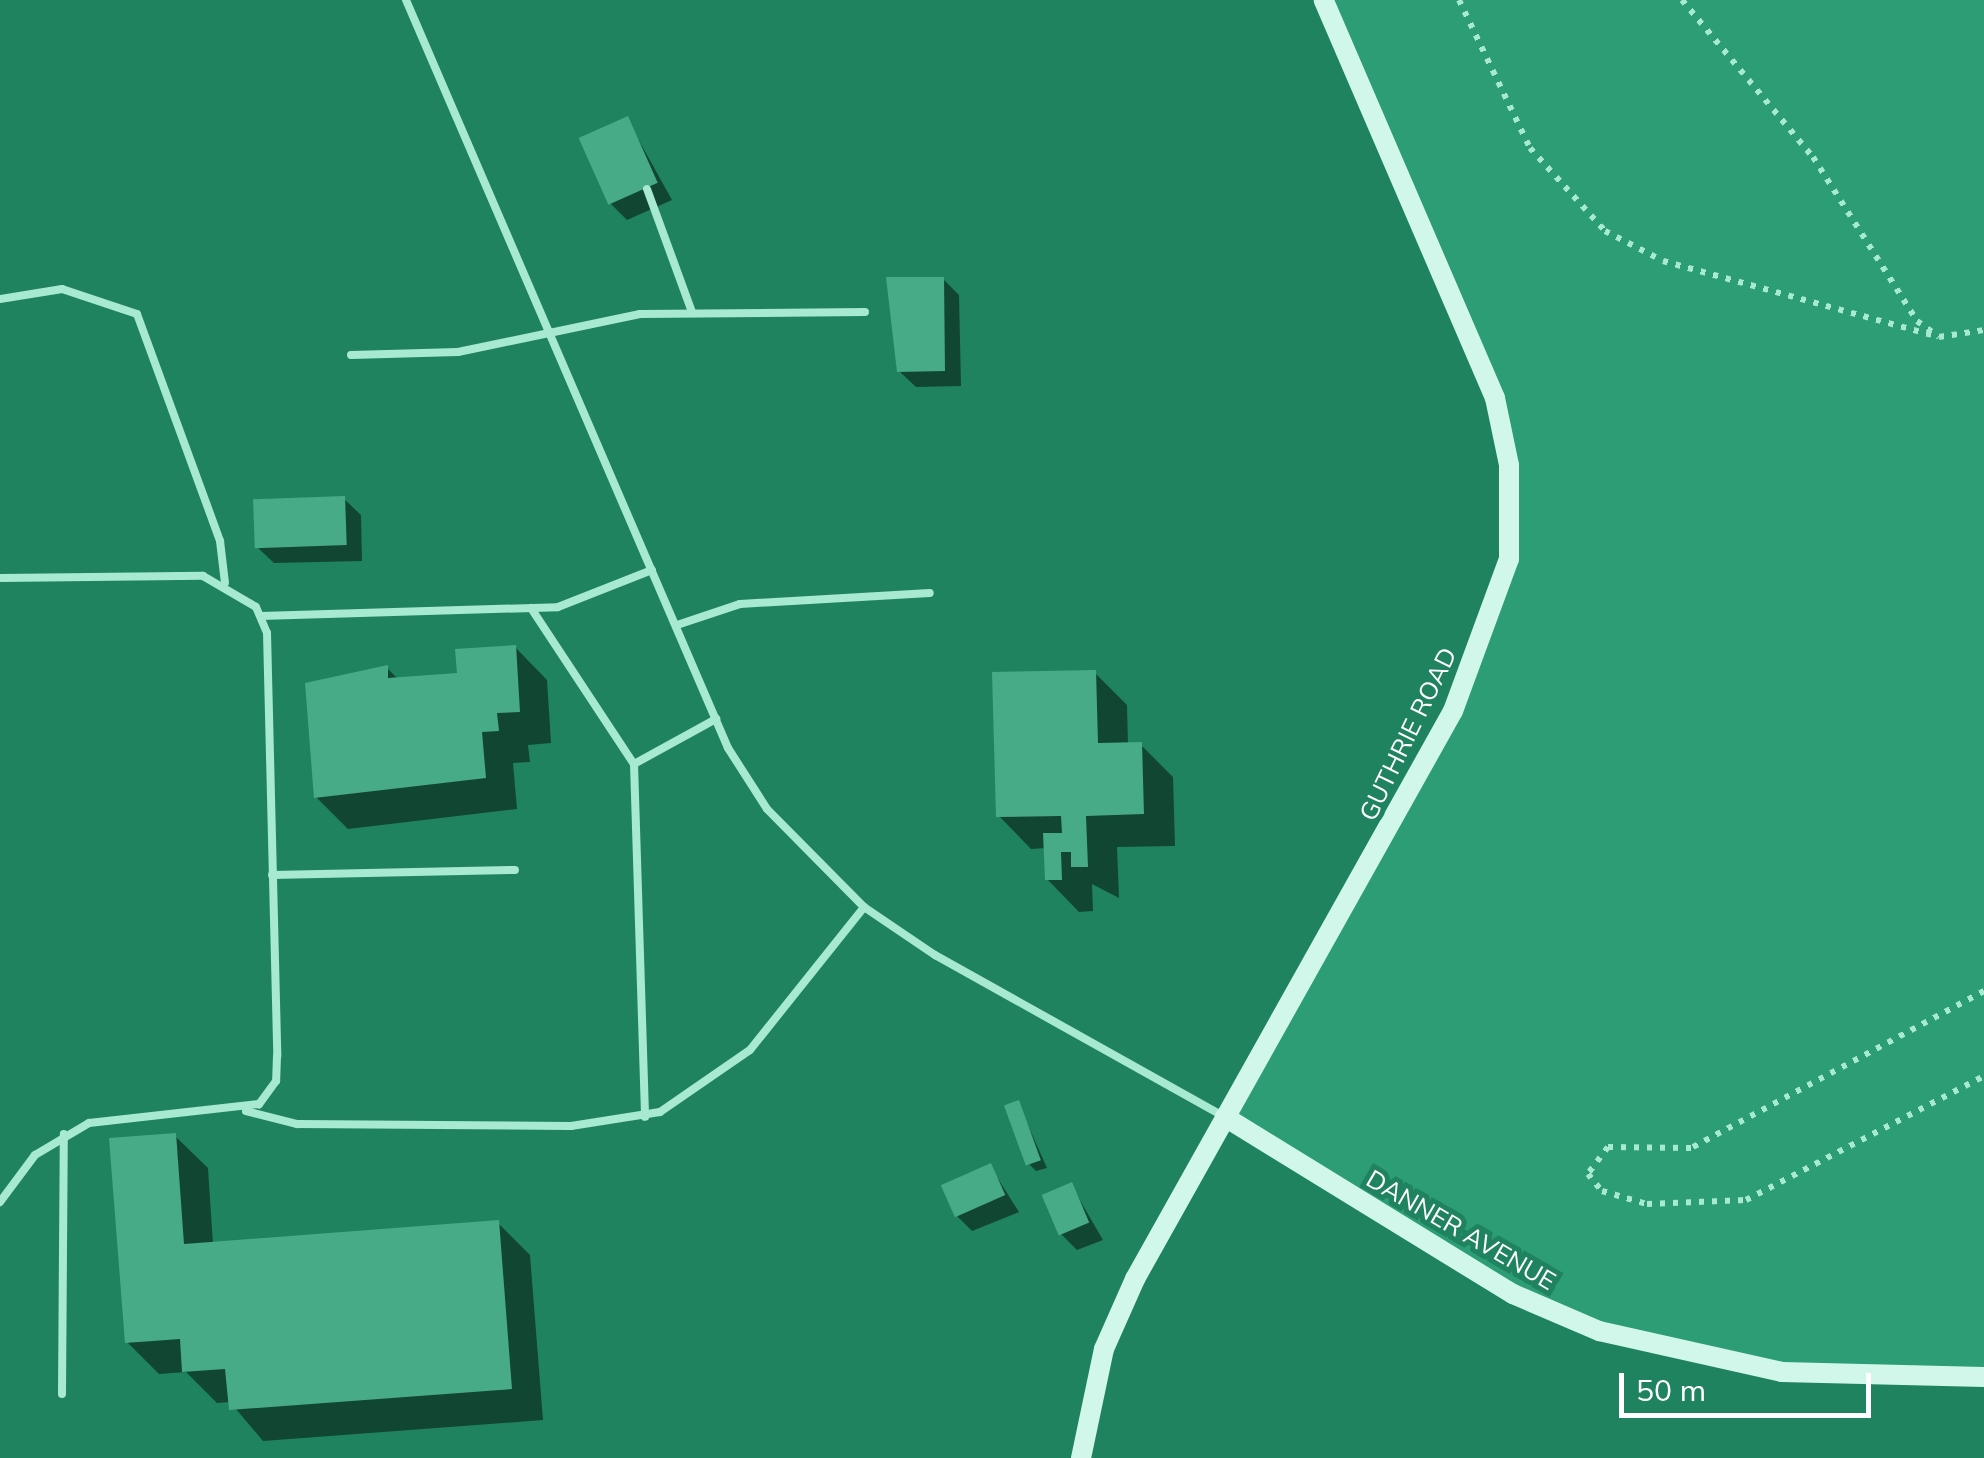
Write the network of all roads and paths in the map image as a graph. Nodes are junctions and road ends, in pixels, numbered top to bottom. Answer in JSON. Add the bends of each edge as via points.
{"nodes":[{"id":1,"x":406,"y":0,"type":"edge"},
{"id":2,"x":1324,"y":0,"type":"edge"},
{"id":3,"x":1459,"y":0,"type":"edge"},
{"id":4,"x":1682,"y":0,"type":"edge"},
{"id":5,"x":647,"y":189,"type":"dead end"},
{"id":6,"x":0,"y":299,"type":"edge"},
{"id":7,"x":692,"y":312,"type":"junction"},
{"id":8,"x":865,"y":312,"type":"dead end"},
{"id":9,"x":544,"y":327,"type":"junction"},
{"id":10,"x":1984,"y":330,"type":"edge"},
{"id":11,"x":1939,"y":337,"type":"junction"},
{"id":12,"x":350,"y":355,"type":"dead end"},
{"id":13,"x":652,"y":570,"type":"junction"},
{"id":14,"x":0,"y":578,"type":"edge"},
{"id":15,"x":225,"y":582,"type":"junction"},
{"id":16,"x":930,"y":593,"type":"dead end"},
{"id":17,"x":530,"y":608,"type":"junction"},
{"id":18,"x":261,"y":616,"type":"junction"},
{"id":19,"x":676,"y":626,"type":"junction"},
{"id":20,"x":716,"y":720,"type":"junction"},
{"id":21,"x":634,"y":764,"type":"junction"},
{"id":22,"x":514,"y":870,"type":"dead end"},
{"id":23,"x":272,"y":875,"type":"junction"},
{"id":24,"x":864,"y":907,"type":"junction"},
{"id":25,"x":1984,"y":991,"type":"edge"},
{"id":26,"x":1984,"y":1076,"type":"edge"},
{"id":27,"x":242,"y":1110,"type":"junction"},
{"id":28,"x":645,"y":1117,"type":"junction"},
{"id":29,"x":1225,"y":1118,"type":"junction"},
{"id":30,"x":64,"y":1133,"type":"junction"},
{"id":31,"x":0,"y":1202,"type":"edge"},
{"id":32,"x":1984,"y":1377,"type":"edge"},
{"id":33,"x":62,"y":1394,"type":"dead end"},
{"id":34,"x":1081,"y":1458,"type":"edge"}],
"edges":[{"from":1,"to":9,"type":"lane"},
{"from":2,"to":29,"type":"street","name":"GUTHRIE ROAD","via":[[1495,398],[1509,465],[1508,559],[1452,711]]},
{"from":3,"to":11,"type":"path","via":[[1530,148],[1605,231],[1663,261]]},
{"from":4,"to":11,"type":"path","via":[[1813,157],[1910,312]]},
{"from":5,"to":7,"type":"lane"},
{"from":6,"to":15,"type":"lane","via":[[62,289],[137,314],[220,541]]},
{"from":7,"to":8,"type":"lane"},
{"from":7,"to":9,"type":"lane"},
{"from":9,"to":12,"type":"lane","via":[[458,352]]},
{"from":9,"to":13,"type":"lane"},
{"from":10,"to":11,"type":"path"},
{"from":13,"to":17,"type":"lane","via":[[580,602]]},
{"from":13,"to":19,"type":"lane"},
{"from":14,"to":15,"type":"lane"},
{"from":15,"to":18,"type":"lane"},
{"from":16,"to":19,"type":"lane","via":[[740,604]]},
{"from":17,"to":18,"type":"lane"},
{"from":17,"to":21,"type":"lane"},
{"from":18,"to":23,"type":"lane"},
{"from":19,"to":20,"type":"lane"},
{"from":20,"to":21,"type":"lane"},
{"from":20,"to":24,"type":"lane","via":[[767,809]]},
{"from":21,"to":28,"type":"lane"},
{"from":22,"to":23,"type":"lane"},
{"from":23,"to":27,"type":"lane","via":[[276,1080]]},
{"from":24,"to":28,"type":"lane","via":[[750,1050]]},
{"from":24,"to":29,"type":"lane"},
{"from":25,"to":26,"type":"path","via":[[1692,1148],[1608,1147],[1588,1174],[1602,1191],[1634,1201],[1726,1205],[1762,1196]]},
{"from":27,"to":28,"type":"lane","via":[[297,1124],[571,1126]]},
{"from":27,"to":30,"type":"lane","via":[[121,1117]]},
{"from":29,"to":32,"type":"street","name":"DANNER AVENUE","via":[[1514,1294],[1599,1331],[1782,1372]]},
{"from":29,"to":34,"type":"street","name":"GUTHRIE ROAD","via":[[1104,1350]]},
{"from":30,"to":31,"type":"lane"},
{"from":30,"to":33,"type":"lane"}]}
